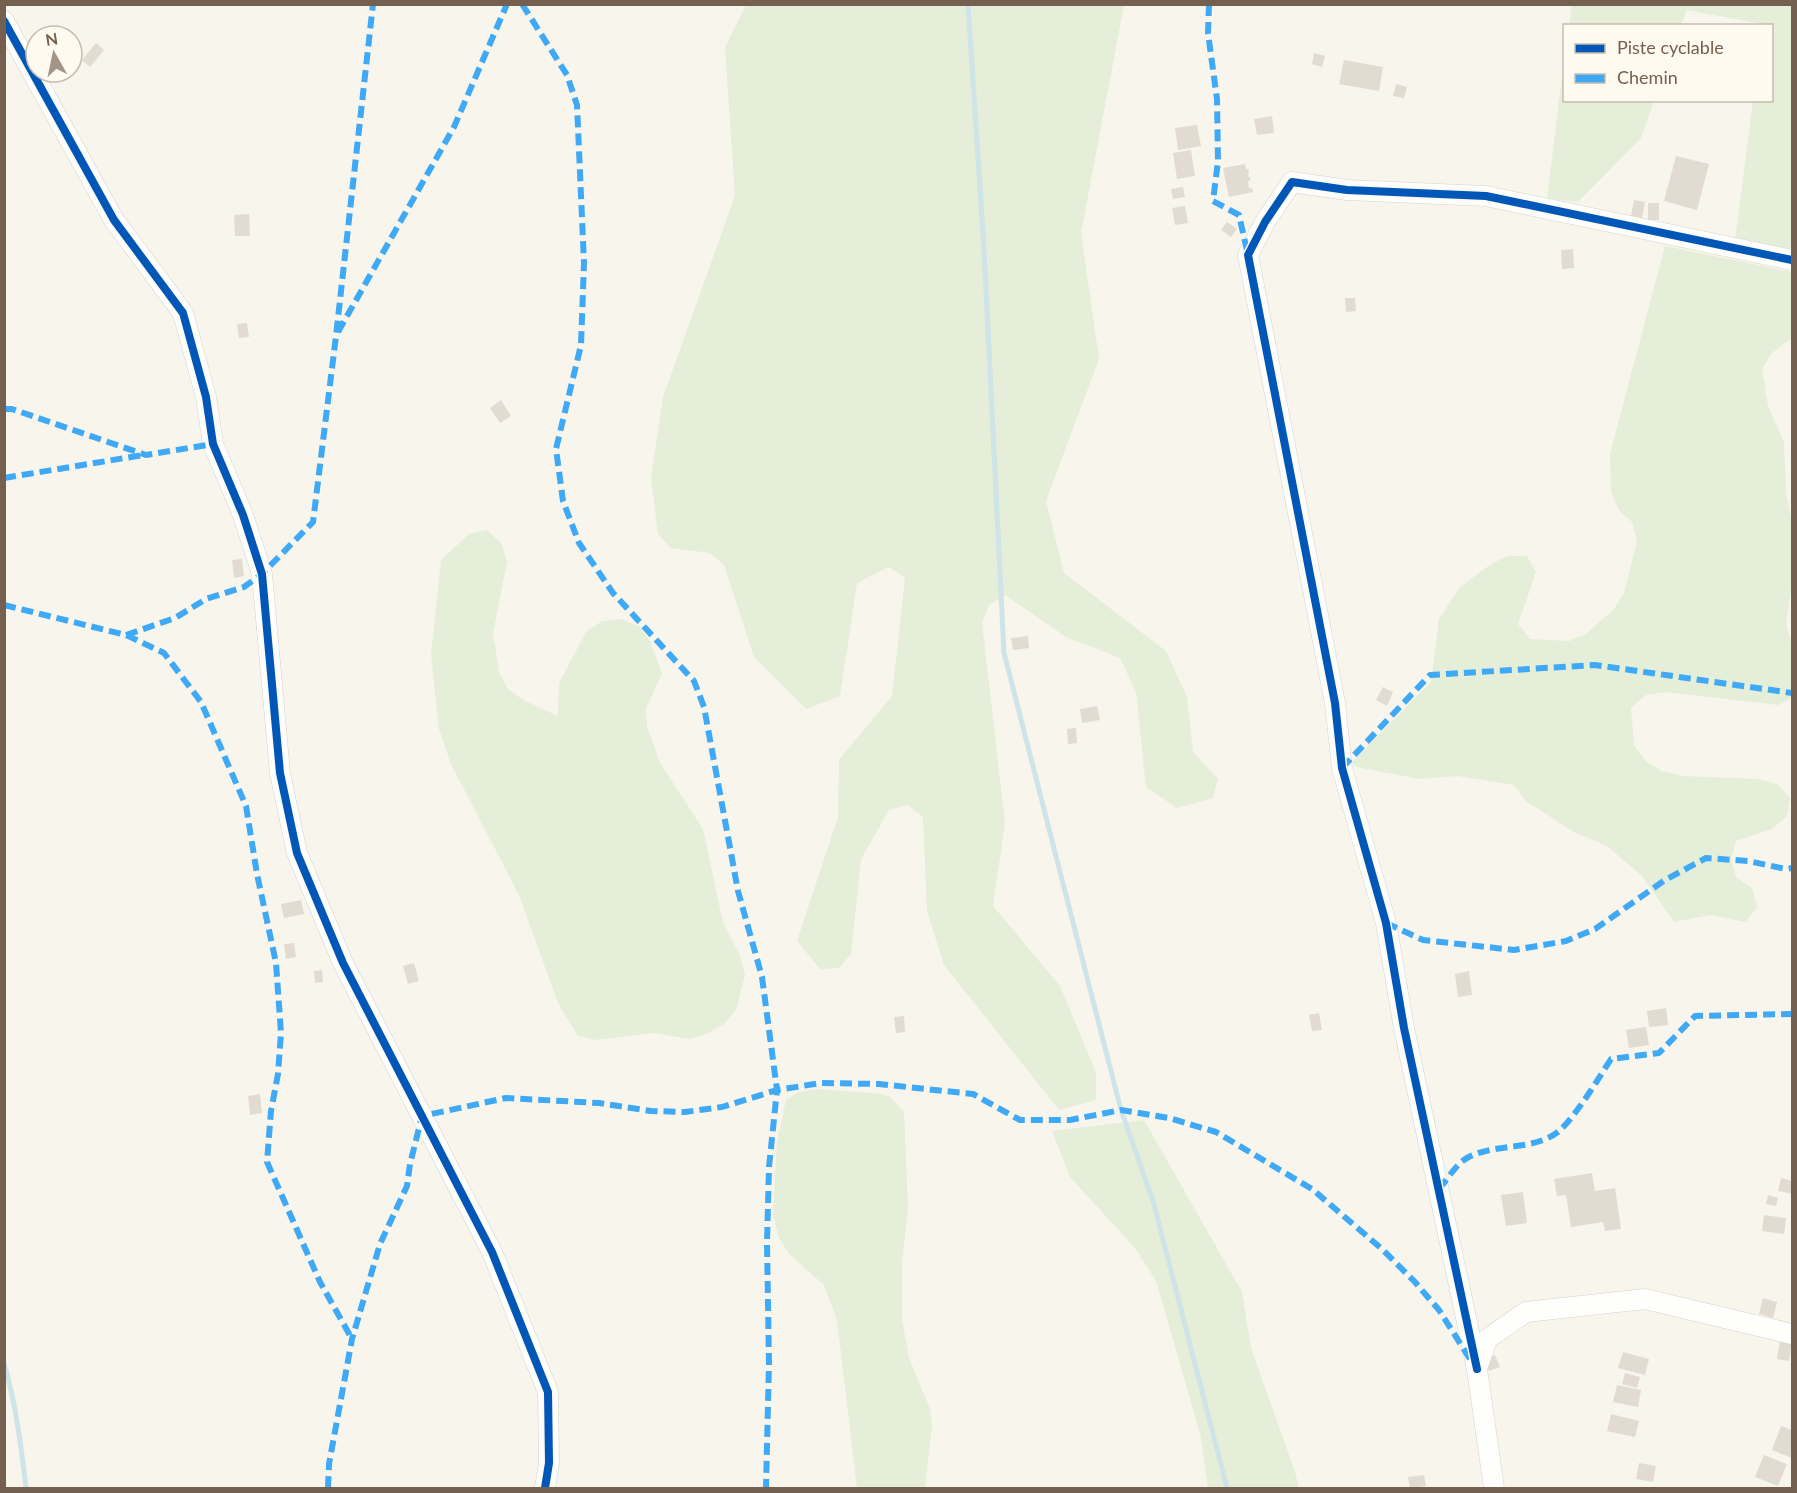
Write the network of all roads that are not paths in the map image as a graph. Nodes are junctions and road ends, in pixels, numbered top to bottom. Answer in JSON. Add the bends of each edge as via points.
{"nodes":[{"id":1,"x":4,"y":21,"type":"edge"},
{"id":2,"x":1792,"y":260,"type":"edge"},
{"id":3,"x":1792,"y":1334,"type":"edge"},
{"id":4,"x":1478,"y":1370,"type":"junction"},
{"id":5,"x":545,"y":1488,"type":"edge"},
{"id":6,"x":1494,"y":1488,"type":"edge"}],
"edges":[{"from":1,"to":5,"type":"street","via":[[114,220],[183,312],[206,397],[213,444],[243,515],[262,574],[280,773],[297,854],[343,963],[492,1252],[548,1392],[549,1462]]},
{"from":2,"to":4,"type":"street","via":[[1486,196],[1347,190],[1292,182],[1248,255],[1335,703],[1342,768],[1386,922],[1404,1028]]},
{"from":3,"to":4,"type":"street","via":[[1645,1299],[1526,1311],[1487,1339]]},
{"from":4,"to":6,"type":"street"}]}
